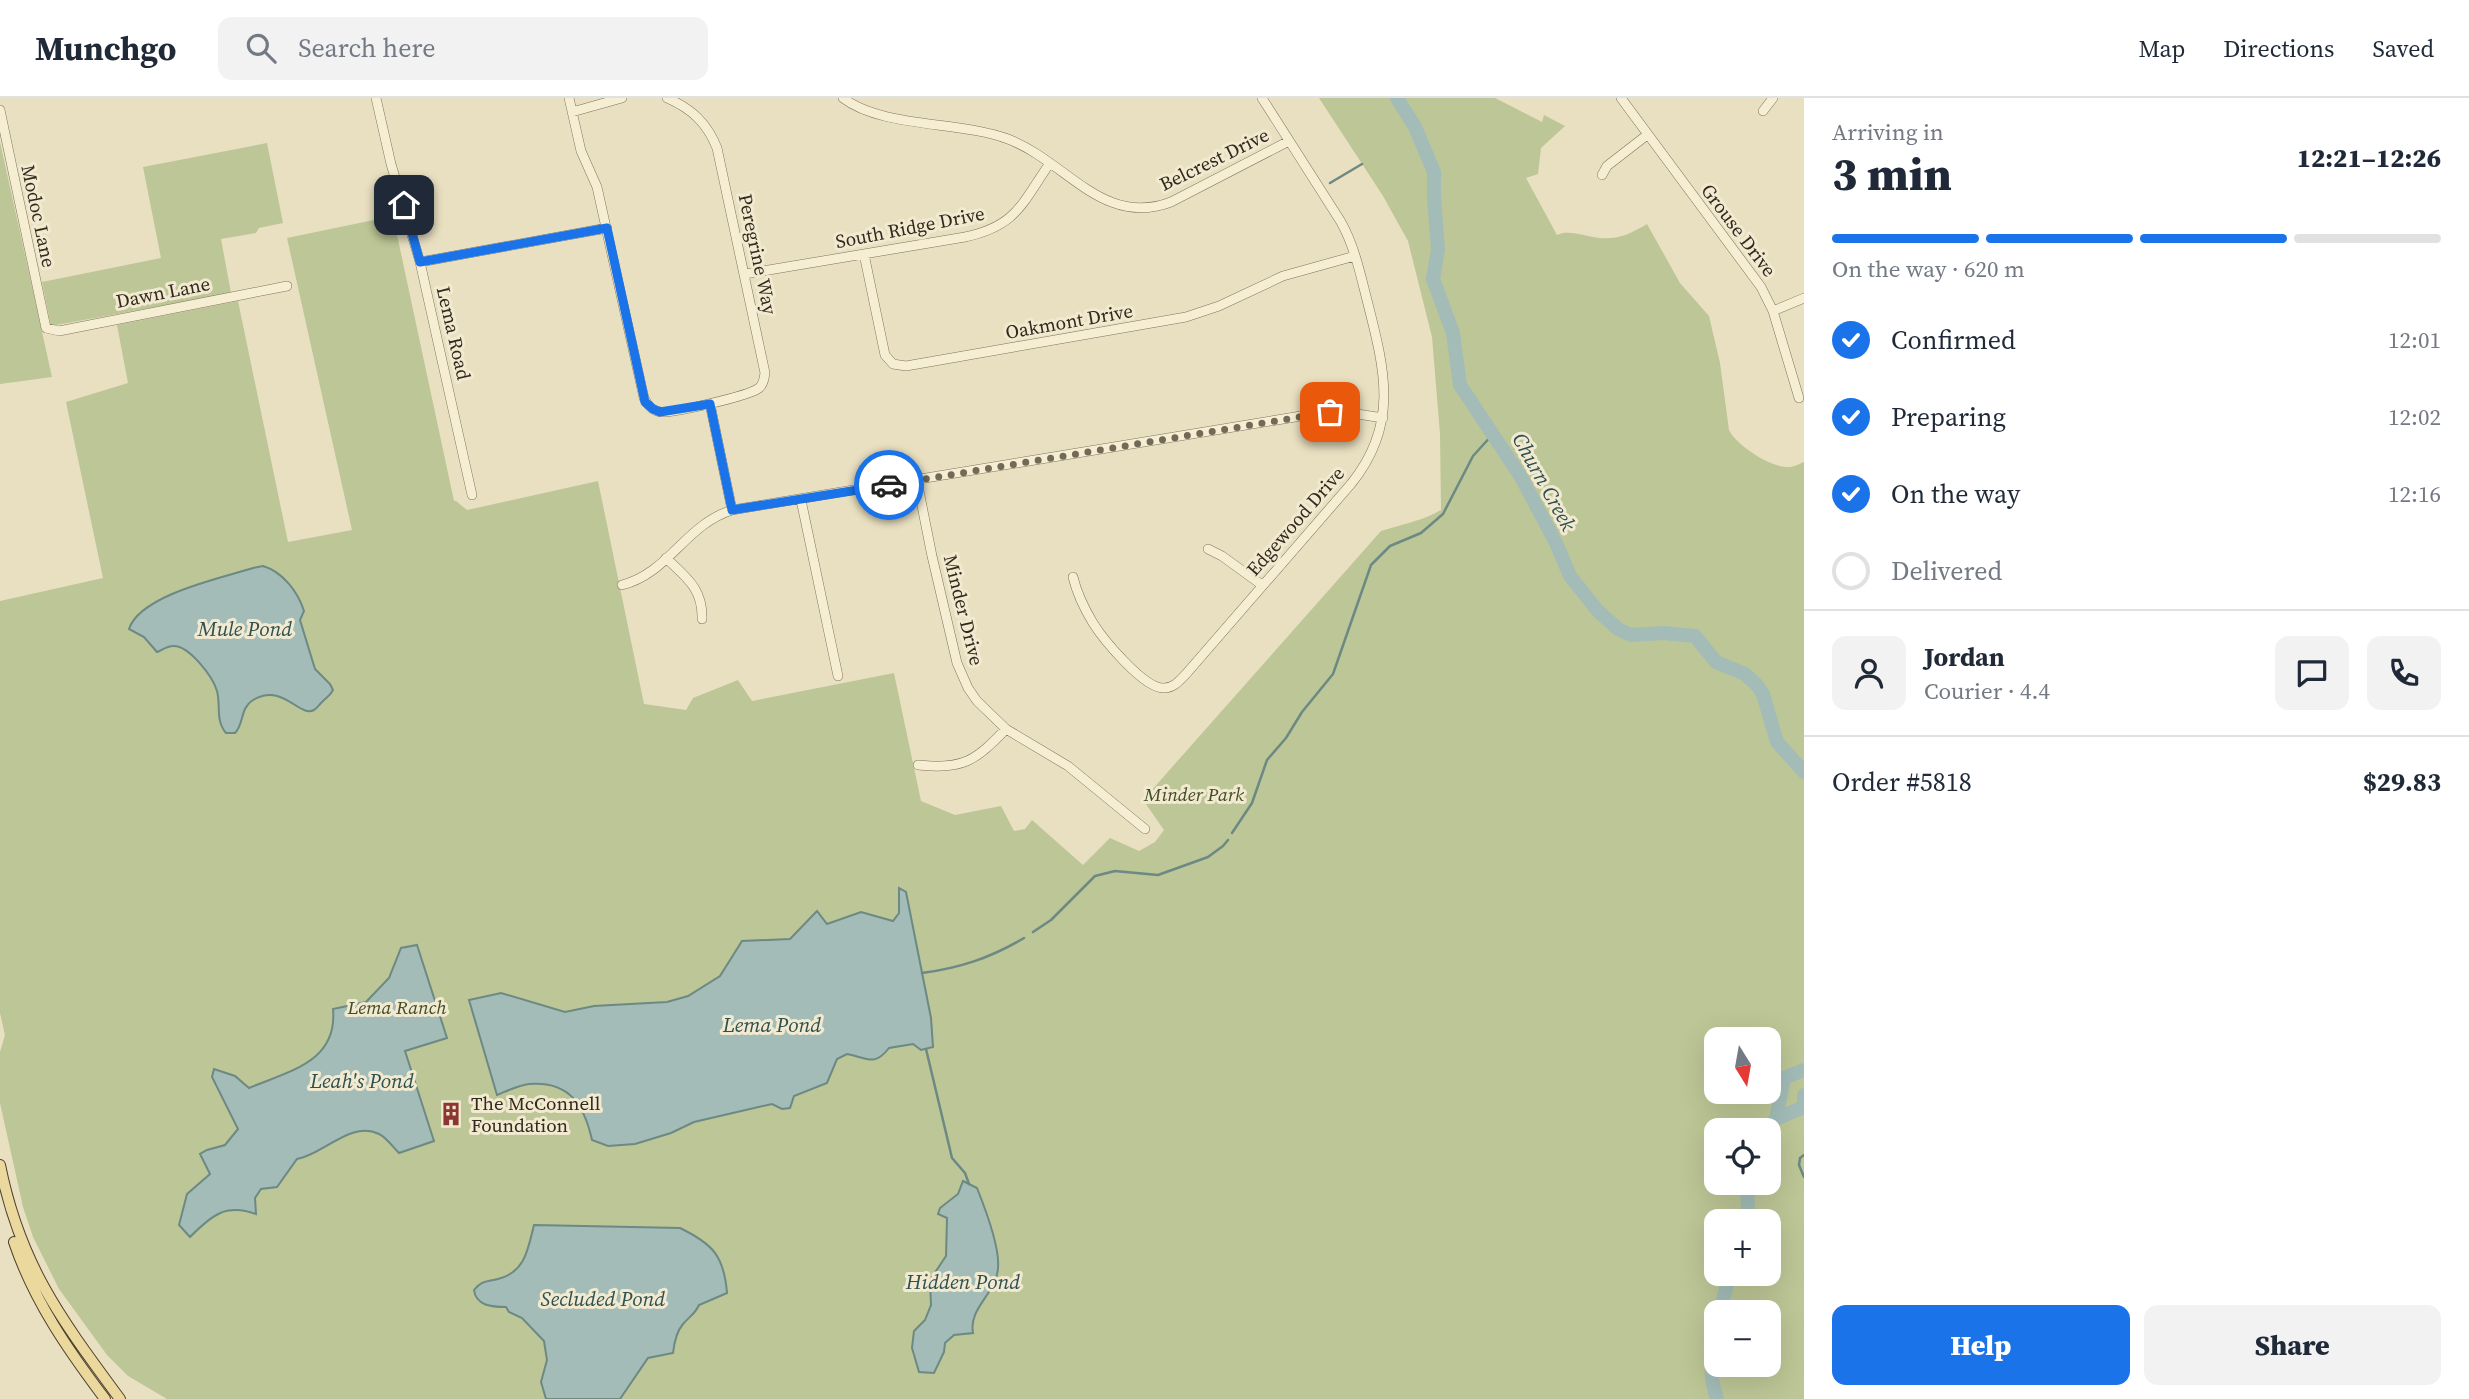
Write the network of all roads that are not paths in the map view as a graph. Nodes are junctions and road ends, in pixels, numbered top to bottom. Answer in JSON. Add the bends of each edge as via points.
{"nodes":[{"id":1,"x":376,"y":98,"type":"edge"},
{"id":2,"x":569,"y":98,"type":"edge"},
{"id":3,"x":622,"y":98,"type":"edge"},
{"id":4,"x":667,"y":98,"type":"edge"},
{"id":5,"x":843,"y":98,"type":"edge"},
{"id":6,"x":1262,"y":98,"type":"edge"},
{"id":7,"x":1621,"y":98,"type":"edge"},
{"id":8,"x":1773,"y":98,"type":"edge"},
{"id":9,"x":0,"y":110,"type":"edge"},
{"id":10,"x":1763,"y":111,"type":"dead end"},
{"id":11,"x":572,"y":112,"type":"junction"},
{"id":12,"x":1647,"y":135,"type":"junction"},
{"id":13,"x":1290,"y":141,"type":"junction"},
{"id":14,"x":1050,"y":163,"type":"junction"},
{"id":15,"x":1602,"y":175,"type":"dead end"},
{"id":16,"x":607,"y":228,"type":"junction"},
{"id":17,"x":864,"y":254,"type":"junction"},
{"id":18,"x":1355,"y":256,"type":"junction"},
{"id":19,"x":420,"y":262,"type":"junction"},
{"id":20,"x":746,"y":274,"type":"junction"},
{"id":21,"x":287,"y":286,"type":"dead end"},
{"id":22,"x":1804,"y":298,"type":"edge"},
{"id":23,"x":1773,"y":311,"type":"junction"},
{"id":24,"x":46,"y":328,"type":"joint"},
{"id":25,"x":1799,"y":398,"type":"dead end"},
{"id":26,"x":710,"y":404,"type":"junction"},
{"id":27,"x":1383,"y":418,"type":"junction"},
{"id":28,"x":917,"y":481,"type":"junction"},
{"id":29,"x":472,"y":495,"type":"dead end"},
{"id":30,"x":801,"y":500,"type":"junction"},
{"id":31,"x":732,"y":510,"type":"junction"},
{"id":32,"x":1208,"y":549,"type":"dead end"},
{"id":33,"x":667,"y":558,"type":"junction"},
{"id":34,"x":1073,"y":578,"type":"dead end"},
{"id":35,"x":622,"y":585,"type":"dead end"},
{"id":36,"x":1262,"y":585,"type":"junction"},
{"id":37,"x":702,"y":619,"type":"dead end"},
{"id":38,"x":838,"y":676,"type":"dead end"},
{"id":39,"x":1006,"y":729,"type":"junction"},
{"id":40,"x":918,"y":765,"type":"dead end"},
{"id":41,"x":1145,"y":829,"type":"dead end"},
{"id":42,"x":0,"y":1165,"type":"edge"},
{"id":43,"x":0,"y":1196,"type":"edge"},
{"id":44,"x":105,"y":1399,"type":"edge"},
{"id":45,"x":120,"y":1399,"type":"edge"}],
"edges":[{"from":1,"to":19,"type":"street","name":"Lema Road","via":[[390,164]]},
{"from":2,"to":11,"type":"street","name":"Peregrine Way"},
{"from":3,"to":11,"type":"street"},
{"from":4,"to":20,"type":"street","name":"Peregrine Way","via":[[692,112],[712,136]]},
{"from":5,"to":14,"type":"street","name":"Belcrest Drive","via":[[869,112],[1002,137]]},
{"from":6,"to":13,"type":"street","name":"Edgewood Drive"},
{"from":7,"to":12,"type":"street","name":"Grouse Drive"},
{"from":8,"to":10,"type":"street"},
{"from":9,"to":24,"type":"street","name":"Modoc Lane"},
{"from":11,"to":16,"type":"street","name":"Peregrine Way"},
{"from":12,"to":15,"type":"street"},
{"from":12,"to":23,"type":"street","name":"Grouse Drive","via":[[1749,269]]},
{"from":13,"to":14,"type":"street","name":"Belcrest Drive","via":[[1188,194],[1142,209],[1110,203]]},
{"from":13,"to":18,"type":"street","name":"Edgewood Drive","via":[[1341,222]]},
{"from":14,"to":17,"type":"street","name":"South Ridge Drive","via":[[1013,217],[994,230]]},
{"from":16,"to":19,"type":"street"},
{"from":16,"to":26,"type":"street","name":"Peregrine Way","via":[[645,402],[660,412]]},
{"from":17,"to":18,"type":"street","name":"Oakmont Drive","via":[[885,355],[893,364],[906,366],[1185,317],[1283,276]]},
{"from":17,"to":20,"type":"street","name":"South Ridge Drive"},
{"from":18,"to":27,"type":"street","name":"Edgewood Drive","via":[[1383,365]]},
{"from":19,"to":29,"type":"street","name":"Lema Road"},
{"from":20,"to":26,"type":"street","name":"Peregrine Way","via":[[764,380],[756,390]]},
{"from":21,"to":24,"type":"street","name":"Dawn Lane","via":[[58,331]]},
{"from":22,"to":23,"type":"street"},
{"from":23,"to":25,"type":"street","name":"Grouse Drive"},
{"from":26,"to":31,"type":"street"},
{"from":27,"to":28,"type":"street","via":[[1319,413]]},
{"from":27,"to":36,"type":"street","name":"Edgewood Drive","via":[[1359,475]]},
{"from":28,"to":30,"type":"street"},
{"from":28,"to":39,"type":"street","name":"Minder Drive","via":[[957,663],[968,688]]},
{"from":30,"to":31,"type":"street"},
{"from":30,"to":38,"type":"street"},
{"from":31,"to":33,"type":"street","via":[[701,524]]},
{"from":32,"to":36,"type":"street"},
{"from":33,"to":35,"type":"street","via":[[644,577]]},
{"from":33,"to":37,"type":"street","via":[[699,593]]},
{"from":34,"to":36,"type":"street","name":"Edgewood Drive","via":[[1084,608],[1103,637],[1148,682],[1163,688],[1186,674]]},
{"from":39,"to":40,"type":"street","via":[[982,752],[958,766]]},
{"from":39,"to":41,"type":"street","name":"Minder Drive","via":[[1068,766]]},
{"from":42,"to":45,"type":"main road","via":[[11,1212],[35,1273]]},
{"from":43,"to":44,"type":"main road","via":[[37,1298]]}]}
